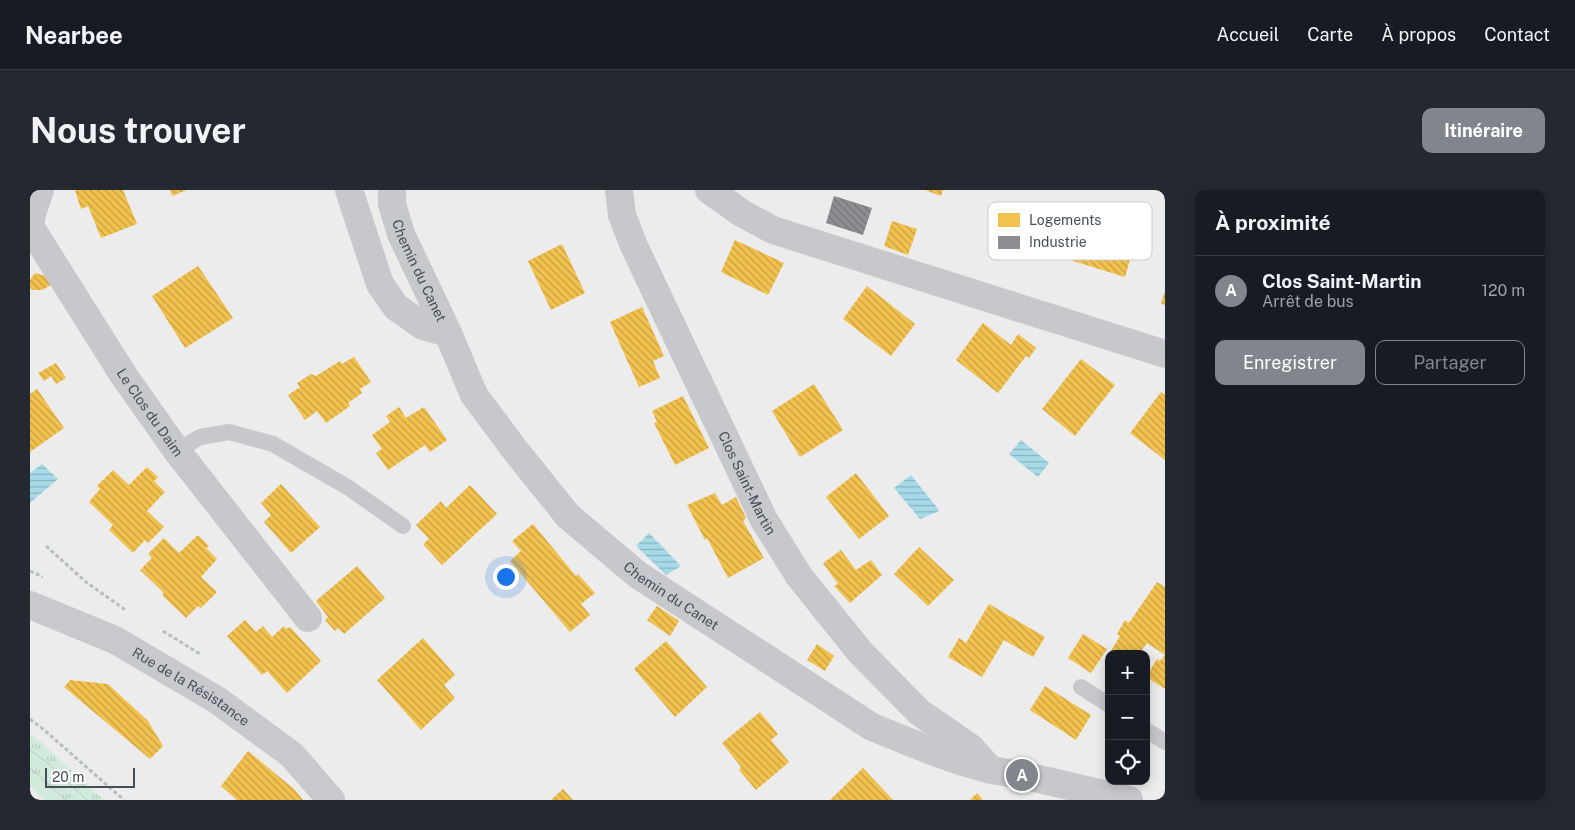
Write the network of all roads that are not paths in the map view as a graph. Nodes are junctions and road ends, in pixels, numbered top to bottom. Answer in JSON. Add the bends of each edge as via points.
{"nodes":[{"id":1,"x":40,"y":190,"type":"edge"},
{"id":2,"x":349,"y":190,"type":"edge"},
{"id":3,"x":392,"y":190,"type":"edge"},
{"id":4,"x":619,"y":190,"type":"edge"},
{"id":5,"x":709,"y":190,"type":"edge"},
{"id":6,"x":448,"y":333,"type":"junction"},
{"id":7,"x":1165,"y":354,"type":"edge"},
{"id":8,"x":177,"y":452,"type":"junction"},
{"id":9,"x":403,"y":526,"type":"dead end"},
{"id":10,"x":30,"y":605,"type":"edge"},
{"id":11,"x":308,"y":618,"type":"dead end"},
{"id":12,"x":1081,"y":687,"type":"dead end"},
{"id":13,"x":1105,"y":702,"type":"edge"},
{"id":14,"x":1150,"y":733,"type":"edge"},
{"id":15,"x":1165,"y":742,"type":"edge"},
{"id":16,"x":991,"y":770,"type":"junction"},
{"id":17,"x":331,"y":800,"type":"edge"},
{"id":18,"x":1129,"y":800,"type":"edge"}],
"edges":[{"from":1,"to":8,"type":"street","name":"Le Clos du Daim","via":[[31,217],[31,228],[124,376]]},
{"from":2,"to":6,"type":"street","via":[[380,284],[396,307],[423,326]]},
{"from":3,"to":6,"type":"street","name":"Chemin du Canet","via":[[392,204],[401,234]]},
{"from":4,"to":16,"type":"street","name":"Clos Saint-Martin","via":[[622,215],[634,246],[764,520],[799,576],[866,658],[919,712],[971,748]]},
{"from":5,"to":7,"type":"street","via":[[773,230]]},
{"from":6,"to":16,"type":"street","name":"Chemin du Canet","via":[[474,395],[515,450],[568,516],[638,575],[872,727]]},
{"from":8,"to":9,"type":"lane","via":[[200,437],[229,432],[273,444],[349,488]]},
{"from":8,"to":11,"type":"street","name":"Le Clos du Daim"},
{"from":10,"to":17,"type":"street","name":"Rue de la Résistance","via":[[116,640],[217,700],[292,755]]},
{"from":12,"to":13,"type":"lane"},
{"from":14,"to":15,"type":"lane"},
{"from":16,"to":18,"type":"street","name":"Chemin du Canet"}]}
